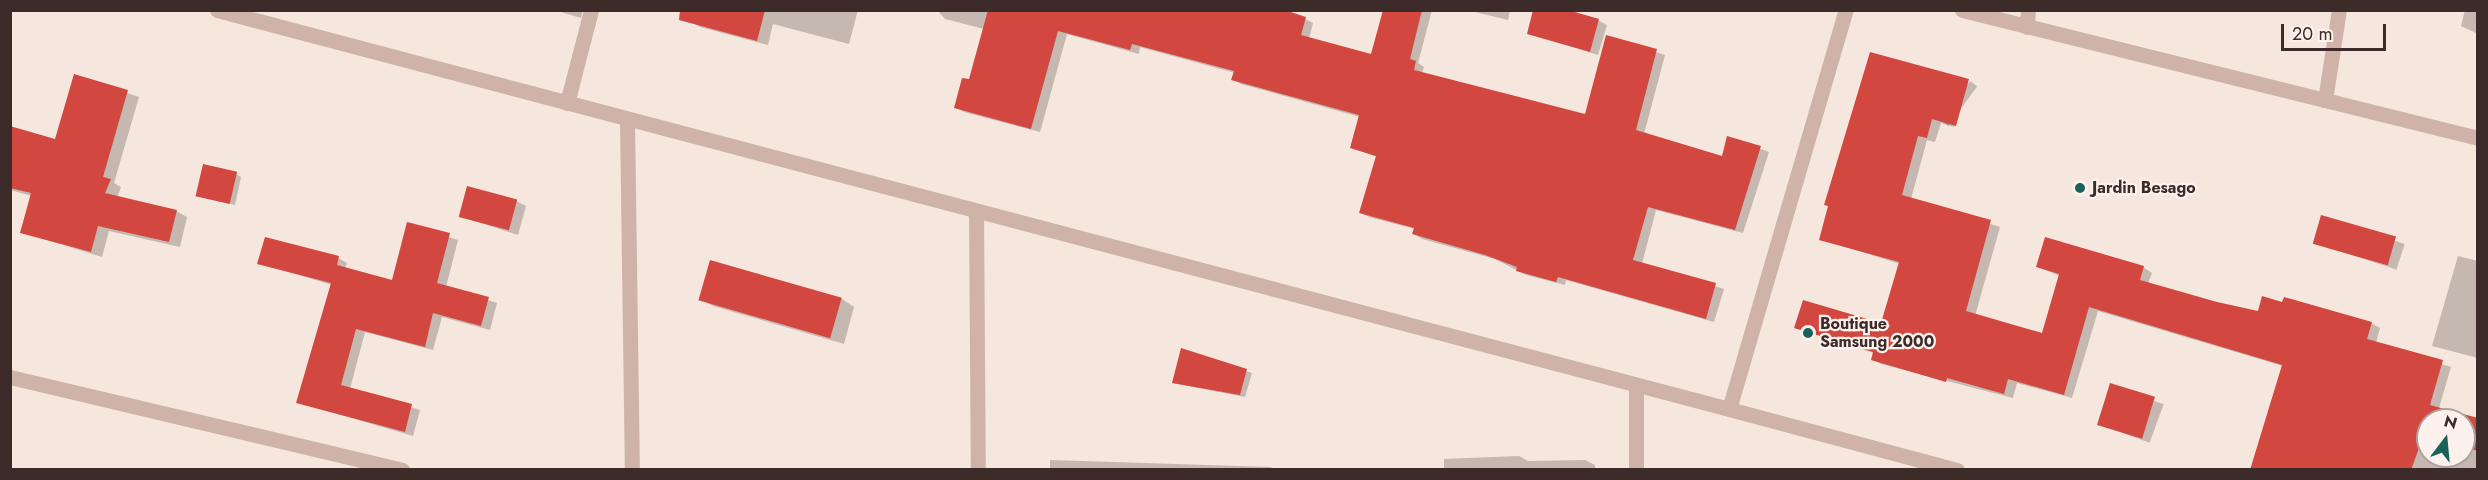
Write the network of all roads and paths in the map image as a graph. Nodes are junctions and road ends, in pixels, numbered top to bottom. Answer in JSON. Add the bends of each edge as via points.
{"nodes":[{"id":1,"x":217,"y":10,"type":"edge"},
{"id":2,"x":591,"y":10,"type":"edge"},
{"id":3,"x":1846,"y":10,"type":"edge"},
{"id":4,"x":1962,"y":10,"type":"edge"},
{"id":5,"x":2028,"y":10,"type":"edge"},
{"id":6,"x":2339,"y":10,"type":"edge"},
{"id":7,"x":2027,"y":27,"type":"junction"},
{"id":8,"x":2325,"y":100,"type":"junction"},
{"id":9,"x":567,"y":103,"type":"junction"},
{"id":10,"x":627,"y":119,"type":"junction"},
{"id":11,"x":2478,"y":138,"type":"edge"},
{"id":12,"x":976,"y":211,"type":"junction"},
{"id":13,"x":10,"y":377,"type":"edge"},
{"id":14,"x":1636,"y":385,"type":"junction"},
{"id":15,"x":1728,"y":409,"type":"junction"},
{"id":16,"x":402,"y":470,"type":"edge"},
{"id":17,"x":632,"y":470,"type":"edge"},
{"id":18,"x":978,"y":470,"type":"edge"},
{"id":19,"x":1636,"y":470,"type":"edge"},
{"id":20,"x":1957,"y":470,"type":"edge"}],
"edges":[{"from":1,"to":9,"type":"street"},
{"from":2,"to":9,"type":"street"},
{"from":3,"to":15,"type":"street"},
{"from":4,"to":7,"type":"street"},
{"from":5,"to":7,"type":"street"},
{"from":6,"to":8,"type":"street"},
{"from":7,"to":8,"type":"street"},
{"from":8,"to":11,"type":"street"},
{"from":9,"to":10,"type":"street"},
{"from":10,"to":12,"type":"street"},
{"from":10,"to":17,"type":"street"},
{"from":12,"to":14,"type":"street"},
{"from":12,"to":18,"type":"street"},
{"from":13,"to":16,"type":"street"},
{"from":14,"to":15,"type":"street"},
{"from":14,"to":19,"type":"street"},
{"from":15,"to":20,"type":"street"}]}
